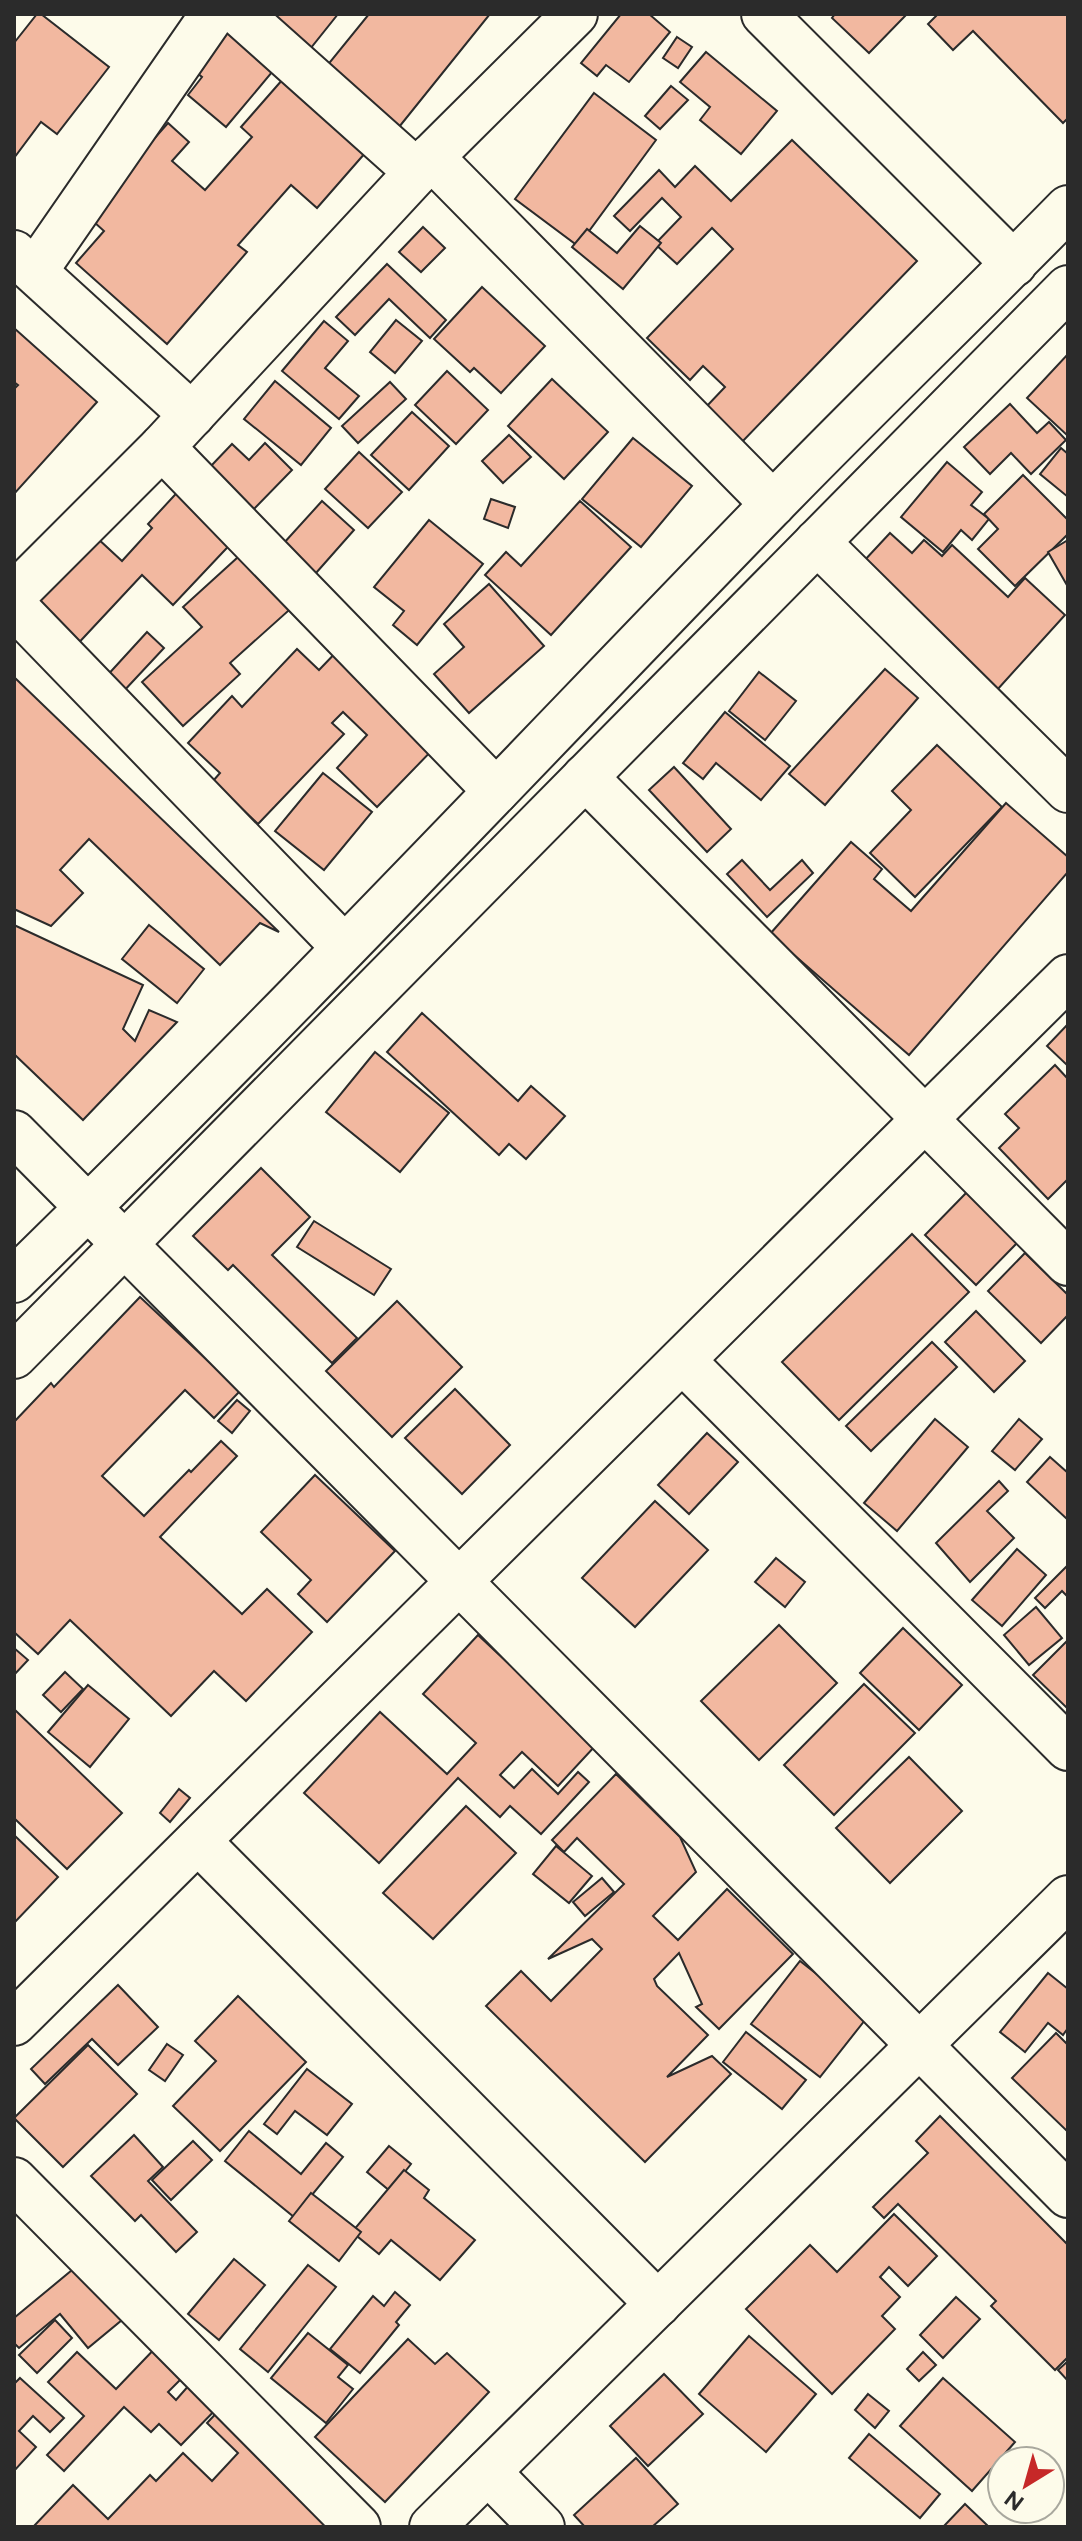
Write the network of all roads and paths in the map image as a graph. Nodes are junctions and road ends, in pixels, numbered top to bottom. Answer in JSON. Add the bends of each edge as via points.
{"nodes":[{"id":1,"x":213,"y":14,"type":"edge"},
{"id":2,"x":240,"y":14,"type":"edge"},
{"id":3,"x":575,"y":14,"type":"edge"},
{"id":4,"x":764,"y":14,"type":"edge"},
{"id":5,"x":424,"y":165,"type":"junction"},
{"id":6,"x":1068,"y":208,"type":"edge"},
{"id":7,"x":24,"y":262,"type":"edge"},
{"id":8,"x":1014,"y":264,"type":"junction"},
{"id":9,"x":1068,"y":288,"type":"edge"},
{"id":10,"x":192,"y":415,"type":"junction"},
{"id":11,"x":162,"y":447,"type":"junction"},
{"id":12,"x":773,"y":504,"type":"junction"},
{"id":13,"x":817,"y":542,"type":"junction"},
{"id":14,"x":14,"y":595,"type":"edge"},
{"id":15,"x":14,"y":606,"type":"edge"},
{"id":16,"x":585,"y":777,"type":"junction"},
{"id":17,"x":1068,"y":790,"type":"edge"},
{"id":18,"x":496,"y":791,"type":"junction"},
{"id":19,"x":344,"y":947,"type":"junction"},
{"id":20,"x":1068,"y":977,"type":"edge"},
{"id":21,"x":926,"y":1120,"type":"junction"},
{"id":22,"x":14,"y":1133,"type":"edge"},
{"id":23,"x":88,"y":1208,"type":"junction"},
{"id":24,"x":124,"y":1244,"type":"junction"},
{"id":25,"x":1068,"y":1263,"type":"edge"},
{"id":26,"x":14,"y":1280,"type":"edge"},
{"id":27,"x":14,"y":1356,"type":"edge"},
{"id":28,"x":683,"y":1361,"type":"junction"},
{"id":29,"x":459,"y":1582,"type":"junction"},
{"id":30,"x":1068,"y":1748,"type":"edge"},
{"id":31,"x":198,"y":1841,"type":"junction"},
{"id":32,"x":1068,"y":1898,"type":"edge"},
{"id":33,"x":18,"y":2012,"type":"edge"},
{"id":34,"x":919,"y":2045,"type":"junction"},
{"id":35,"x":14,"y":2180,"type":"edge"},
{"id":36,"x":1068,"y":2195,"type":"edge"},
{"id":37,"x":658,"y":2304,"type":"junction"},
{"id":38,"x":488,"y":2472,"type":"junction"},
{"id":39,"x":358,"y":2527,"type":"edge"},
{"id":40,"x":432,"y":2527,"type":"edge"},
{"id":41,"x":542,"y":2527,"type":"edge"}],
"edges":[{"from":1,"to":7,"type":"street"},
{"from":2,"to":5,"type":"street"},
{"from":3,"to":5,"type":"street"},
{"from":4,"to":8,"type":"street"},
{"from":5,"to":10,"type":"street"},
{"from":5,"to":12,"type":"street"},
{"from":6,"to":8,"type":"street"},
{"from":7,"to":10,"type":"street"},
{"from":8,"to":12,"type":"street"},
{"from":9,"to":13,"type":"street"},
{"from":10,"to":11,"type":"street"},
{"from":11,"to":14,"type":"street"},
{"from":11,"to":18,"type":"street"},
{"from":12,"to":18,"type":"street"},
{"from":13,"to":16,"type":"street"},
{"from":13,"to":17,"type":"street"},
{"from":15,"to":19,"type":"street"},
{"from":16,"to":21,"type":"street"},
{"from":16,"to":24,"type":"street"},
{"from":18,"to":19,"type":"street"},
{"from":19,"to":23,"type":"street"},
{"from":20,"to":21,"type":"street"},
{"from":21,"to":25,"type":"street"},
{"from":21,"to":28,"type":"street"},
{"from":22,"to":23,"type":"street"},
{"from":23,"to":24,"type":"street"},
{"from":23,"to":26,"type":"street"},
{"from":24,"to":27,"type":"street"},
{"from":24,"to":29,"type":"street"},
{"from":28,"to":29,"type":"street"},
{"from":28,"to":30,"type":"street"},
{"from":29,"to":31,"type":"street"},
{"from":29,"to":34,"type":"street"},
{"from":31,"to":33,"type":"street"},
{"from":31,"to":37,"type":"street"},
{"from":32,"to":34,"type":"street"},
{"from":34,"to":36,"type":"street"},
{"from":34,"to":37,"type":"street"},
{"from":35,"to":39,"type":"street"},
{"from":37,"to":38,"type":"street"},
{"from":38,"to":40,"type":"street"},
{"from":38,"to":41,"type":"street"}]}
